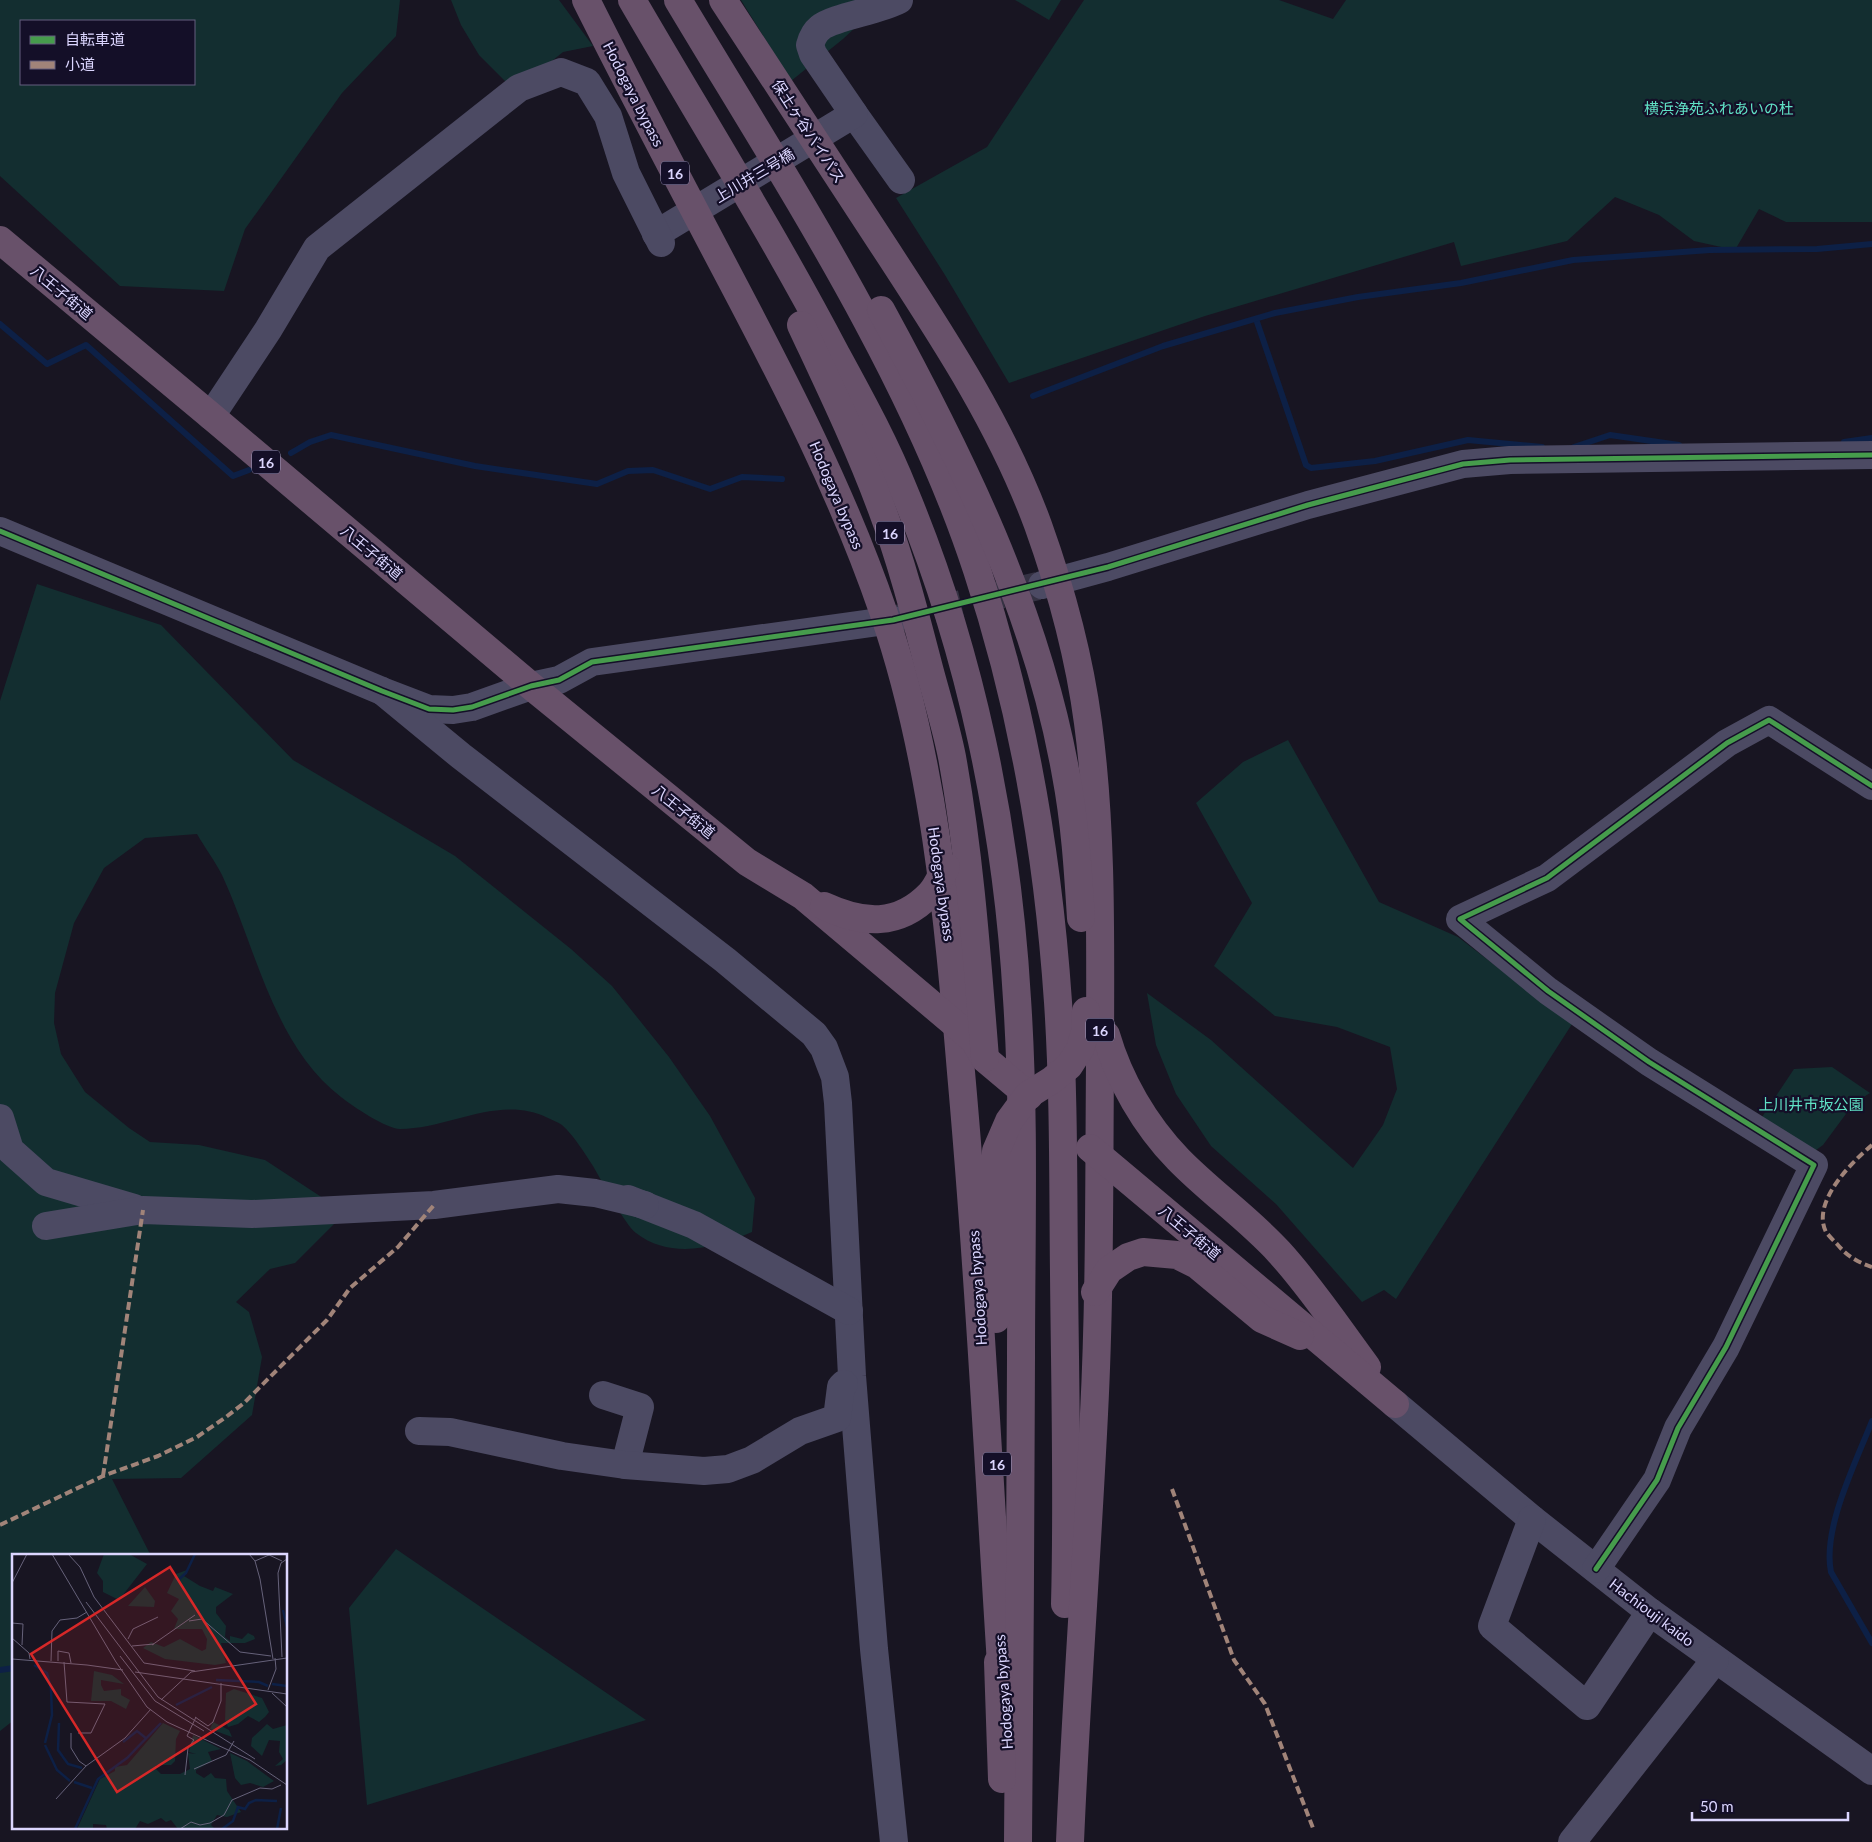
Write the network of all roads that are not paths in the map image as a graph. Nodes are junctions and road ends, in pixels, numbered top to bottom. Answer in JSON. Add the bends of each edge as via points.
{"nodes":[{"id":1,"x":586,"y":0,"type":"edge"},
{"id":2,"x":632,"y":0,"type":"edge"},
{"id":3,"x":678,"y":0,"type":"edge"},
{"id":4,"x":723,"y":0,"type":"edge"},
{"id":5,"x":899,"y":0,"type":"edge"},
{"id":6,"x":661,"y":49,"type":"junction"},
{"id":7,"x":743,"y":108,"type":"junction"},
{"id":8,"x":850,"y":117,"type":"junction"},
{"id":9,"x":901,"y":180,"type":"dead end"},
{"id":10,"x":0,"y":240,"type":"edge"},
{"id":11,"x":212,"y":416,"type":"junction"},
{"id":12,"x":1872,"y":455,"type":"edge"},
{"id":13,"x":0,"y":531,"type":"edge"},
{"id":14,"x":1042,"y":585,"type":"tunnel mouth"},
{"id":15,"x":893,"y":620,"type":"tunnel mouth"},
{"id":16,"x":530,"y":686,"type":"junction"},
{"id":17,"x":382,"y":691,"type":"junction"},
{"id":18,"x":1872,"y":786,"type":"edge"},
{"id":19,"x":962,"y":825,"type":"junction"},
{"id":20,"x":747,"y":862,"type":"junction"},
{"id":21,"x":802,"y":896,"type":"junction"},
{"id":22,"x":1082,"y":931,"type":"junction"},
{"id":23,"x":985,"y":1059,"type":"junction"},
{"id":24,"x":1028,"y":1095,"type":"junction"},
{"id":25,"x":0,"y":1118,"type":"edge"},
{"id":26,"x":1080,"y":1139,"type":"junction"},
{"id":27,"x":596,"y":1188,"type":"dead end"},
{"id":28,"x":645,"y":1205,"type":"junction"},
{"id":29,"x":143,"y":1210,"type":"junction"},
{"id":30,"x":46,"y":1226,"type":"dead end"},
{"id":31,"x":1089,"y":1309,"type":"junction"},
{"id":32,"x":849,"y":1311,"type":"junction"},
{"id":33,"x":1329,"y":1348,"type":"junction"},
{"id":34,"x":852,"y":1376,"type":"junction"},
{"id":35,"x":603,"y":1396,"type":"dead end"},
{"id":36,"x":1395,"y":1404,"type":"junction"},
{"id":37,"x":419,"y":1432,"type":"dead end"},
{"id":38,"x":625,"y":1465,"type":"junction"},
{"id":39,"x":1532,"y":1519,"type":"junction"},
{"id":40,"x":1596,"y":1569,"type":"junction"},
{"id":41,"x":1650,"y":1612,"type":"junction"},
{"id":42,"x":1715,"y":1660,"type":"junction"},
{"id":43,"x":1872,"y":1771,"type":"edge"},
{"id":44,"x":894,"y":1842,"type":"edge"},
{"id":45,"x":1005,"y":1842,"type":"edge"},
{"id":46,"x":1013,"y":1842,"type":"edge"},
{"id":47,"x":1018,"y":1842,"type":"edge"},
{"id":48,"x":1072,"y":1842,"type":"edge"},
{"id":49,"x":1080,"y":1842,"type":"edge"},
{"id":50,"x":1572,"y":1842,"type":"edge"}],
"edges":[{"from":1,"to":46,"type":"highway","name":"Hodogaya bypass","number":"16","via":[[832,480],[884,612],[927,777],[949,929],[966,1131]]},
{"from":2,"to":6,"type":"highway","number":"16"},
{"from":3,"to":7,"type":"highway","number":"16"},
{"from":4,"to":48,"type":"highway","name":"保土ヶ谷バイパス","number":"16","via":[[894,262],[982,404],[1036,519],[1070,628],[1088,724],[1096,828],[1100,965],[1099,1258],[1094,1420]]},
{"from":5,"to":8,"type":"street","via":[[886,7],[830,22],[813,36],[810,45],[813,54]]},
{"from":6,"to":19,"type":"highway","number":"16","via":[[714,160],[796,315],[843,414],[881,507],[902,568],[952,757]]},
{"from":6,"to":47,"type":"highway","number":"16","via":[[811,306],[904,490],[936,576],[987,765],[1004,867],[1018,1003],[1022,1203]]},
{"from":7,"to":22,"type":"highway","number":"16","via":[[870,290],[926,392],[1002,559],[1042,675],[1066,775]]},
{"from":7,"to":48,"type":"highway","number":"16","via":[[849,288],[948,492],[999,640],[1032,784],[1050,910],[1058,1006],[1064,1209],[1064,1664]]},
{"from":8,"to":9,"type":"street"},
{"from":8,"to":11,"type":"street","name":"上川井三号橋","via":[[660,236],[626,173],[608,116],[587,82],[561,72],[519,88],[317,248]]},
{"from":10,"to":11,"type":"highway","name":"八王子街道","number":"16"},
{"from":11,"to":16,"type":"highway","name":"八王子街道","number":"16"},
{"from":12,"to":14,"type":"street","via":[[1510,460],[1463,464],[1308,505]]},
{"from":13,"to":17,"type":"street"},
{"from":15,"to":16,"type":"street","via":[[592,662],[558,680]]},
{"from":16,"to":17,"type":"street","via":[[472,707],[453,710],[430,709]]},
{"from":16,"to":20,"type":"highway","name":"八王子街道","number":"16"},
{"from":17,"to":32,"type":"street","via":[[725,960],[814,1034],[824,1048],[835,1077]]},
{"from":18,"to":40,"type":"street","via":[[1769,720],[1727,743],[1548,878],[1460,919],[1548,991],[1649,1062],[1814,1165],[1726,1346],[1678,1428],[1657,1480]]},
{"from":19,"to":21,"type":"highway","via":[[949,862],[932,893],[912,909],[889,918],[868,920],[844,915]]},
{"from":19,"to":23,"type":"highway","number":"16"},
{"from":20,"to":21,"type":"highway","name":"八王子街道","number":"16"},
{"from":20,"to":23,"type":"highway","name":"八王子街道","number":"16","via":[[791,910],[958,1050],[966,1056]]},
{"from":21,"to":23,"type":"highway","name":"八王子街道","number":"16","via":[[974,1040]]},
{"from":22,"to":24,"type":"highway","number":"16","via":[[1086,1010],[1080,1049],[1069,1066]]},
{"from":22,"to":36,"type":"highway","number":"16","via":[[1095,997],[1111,1049],[1127,1086],[1156,1133],[1178,1158],[1280,1253]]},
{"from":23,"to":24,"type":"highway","name":"八王子街道","number":"16"},
{"from":24,"to":26,"type":"highway","name":"八王子街道","number":"16"},
{"from":24,"to":45,"type":"highway","number":"16","via":[[1000,1138],[995,1165],[998,1722]]},
{"from":25,"to":29,"type":"street","via":[[10,1150],[46,1182]]},
{"from":26,"to":31,"type":"highway","number":"16","via":[[1090,1185]]},
{"from":26,"to":33,"type":"highway","name":"八王子街道","number":"16"},
{"from":27,"to":28,"type":"street"},
{"from":28,"to":29,"type":"street","via":[[595,1193],[558,1189],[424,1206],[252,1214]]},
{"from":28,"to":32,"type":"street","via":[[694,1225]]},
{"from":29,"to":30,"type":"street"},
{"from":31,"to":33,"type":"highway","number":"16","via":[[1097,1287],[1109,1270],[1128,1257],[1143,1252],[1163,1252],[1197,1265],[1262,1319]]},
{"from":31,"to":49,"type":"highway","number":"16","via":[[1089,1560]]},
{"from":32,"to":34,"type":"street"},
{"from":33,"to":36,"type":"highway","name":"八王子街道","number":"16"},
{"from":34,"to":38,"type":"street","via":[[841,1387],[837,1418],[800,1431],[752,1460],[728,1469],[704,1471]]},
{"from":34,"to":44,"type":"street","via":[[874,1650]]},
{"from":35,"to":38,"type":"street","via":[[640,1407]]},
{"from":36,"to":39,"type":"street","name":"Hachiouji kaido"},
{"from":37,"to":38,"type":"street","via":[[450,1432],[562,1456]]},
{"from":39,"to":40,"type":"street","name":"Hachiouji kaido"},
{"from":39,"to":41,"type":"street","via":[[1492,1626],[1587,1706]]},
{"from":40,"to":41,"type":"street","name":"Hachiouji kaido"},
{"from":41,"to":42,"type":"street","name":"Hachiouji kaido"},
{"from":42,"to":43,"type":"street","name":"Hachiouji kaido"},
{"from":42,"to":50,"type":"street"}]}
